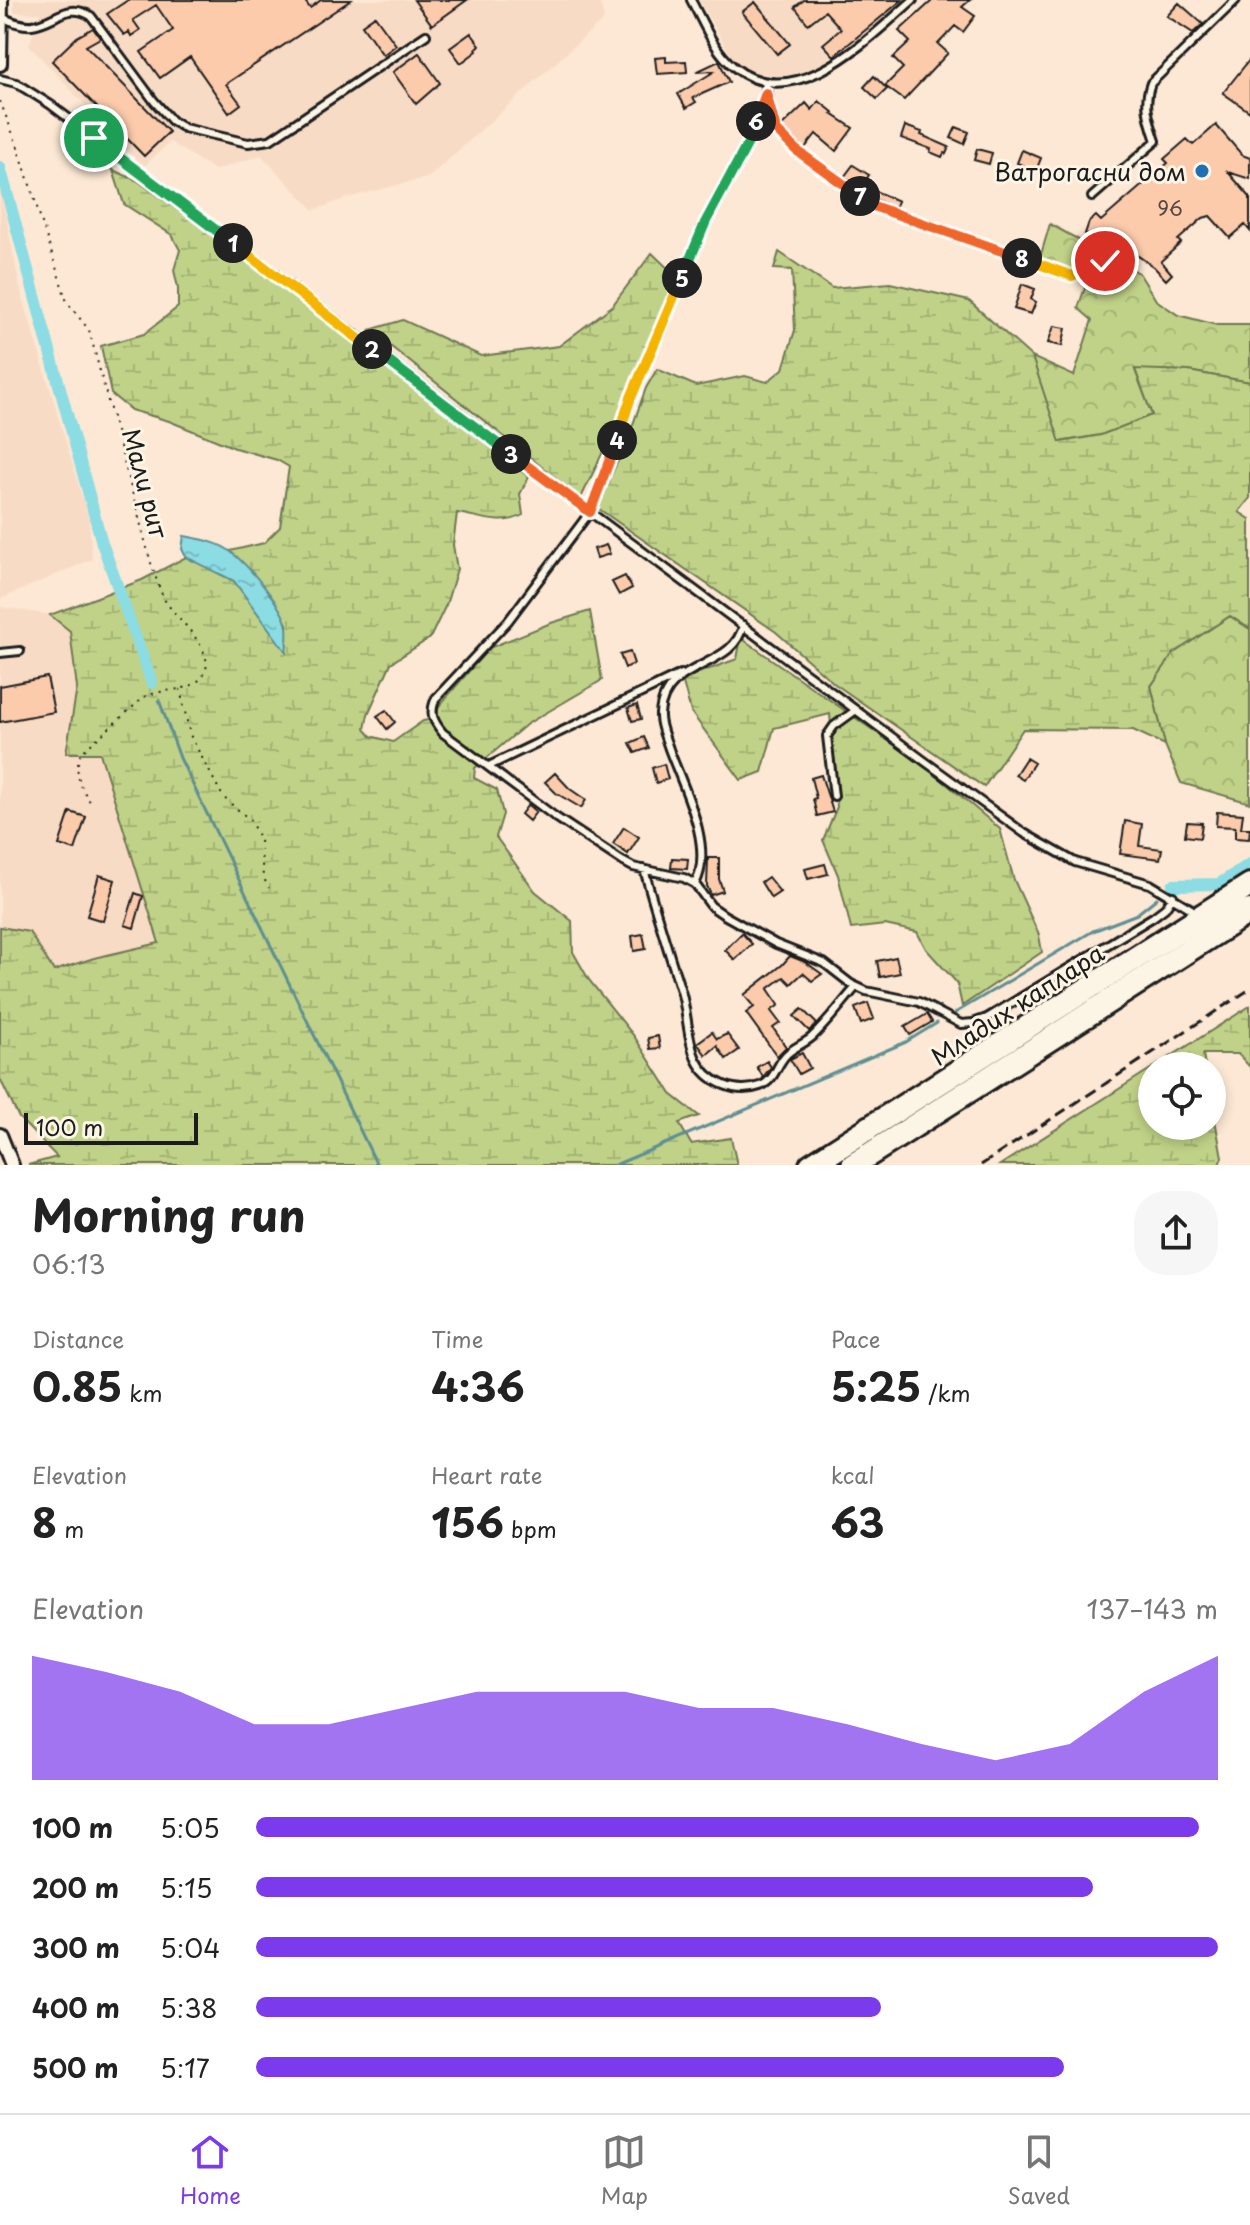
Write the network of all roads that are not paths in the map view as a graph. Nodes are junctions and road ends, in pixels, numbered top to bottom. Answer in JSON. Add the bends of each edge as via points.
{"nodes":[{"id":1,"x":1,"y":0,"type":"edge"},
{"id":2,"x":691,"y":0,"type":"edge"},
{"id":3,"x":913,"y":0,"type":"edge"},
{"id":4,"x":1236,"y":0,"type":"edge"},
{"id":5,"x":1,"y":17,"type":"edge"},
{"id":6,"x":426,"y":35,"type":"dead end"},
{"id":7,"x":0,"y":64,"type":"edge"},
{"id":8,"x":0,"y":79,"type":"edge"},
{"id":9,"x":765,"y":82,"type":"junction"},
{"id":10,"x":766,"y":93,"type":"junction"},
{"id":11,"x":1092,"y":197,"type":"dead end"},
{"id":12,"x":1105,"y":261,"type":"dead end"},
{"id":13,"x":590,"y":512,"type":"junction"},
{"id":14,"x":743,"y":625,"type":"junction"},
{"id":15,"x":20,"y":651,"type":"dead end"},
{"id":16,"x":0,"y":653,"type":"edge"},
{"id":17,"x":684,"y":673,"type":"junction"},
{"id":18,"x":856,"y":710,"type":"junction"},
{"id":19,"x":489,"y":766,"type":"junction"},
{"id":20,"x":834,"y":796,"type":"dead end"},
{"id":21,"x":644,"y":869,"type":"junction"},
{"id":22,"x":695,"y":884,"type":"junction"},
{"id":23,"x":1250,"y":885,"type":"edge"},
{"id":24,"x":1173,"y":896,"type":"junction"},
{"id":25,"x":1250,"y":911,"type":"edge"},
{"id":26,"x":1198,"y":913,"type":"dead end"},
{"id":27,"x":856,"y":987,"type":"junction"},
{"id":28,"x":0,"y":1135,"type":"edge"},
{"id":29,"x":12,"y":1165,"type":"edge"},
{"id":30,"x":811,"y":1165,"type":"edge"},
{"id":31,"x":853,"y":1165,"type":"edge"}],
"edges":[{"from":1,"to":5,"type":"street"},
{"from":2,"to":9,"type":"lane","via":[[720,53],[741,72]]},
{"from":3,"to":9,"type":"lane","via":[[836,64],[811,76]]},
{"from":4,"to":11,"type":"lane","via":[[1151,83],[1146,109],[1156,141]]},
{"from":5,"to":6,"type":"lane","via":[[28,25],[65,10],[83,11],[172,121],[248,143],[270,140]]},
{"from":5,"to":7,"type":"street"},
{"from":8,"to":13,"type":"lane","via":[[51,105]]},
{"from":9,"to":10,"type":"lane"},
{"from":10,"to":12,"type":"lane","via":[[776,130],[873,206],[1072,276]]},
{"from":10,"to":13,"type":"lane","via":[[748,143],[706,221],[643,367]]},
{"from":13,"to":14,"type":"lane"},
{"from":13,"to":19,"type":"lane","via":[[508,621],[431,707],[443,733]]},
{"from":14,"to":17,"type":"lane","via":[[735,645]]},
{"from":14,"to":18,"type":"lane"},
{"from":15,"to":16,"type":"lane"},
{"from":17,"to":19,"type":"lane"},
{"from":17,"to":22,"type":"lane","via":[[663,698],[659,718],[698,830],[702,871]]},
{"from":18,"to":20,"type":"lane","via":[[827,736]]},
{"from":18,"to":24,"type":"lane","via":[[1039,842],[1075,862]]},
{"from":19,"to":21,"type":"lane","via":[[599,847]]},
{"from":21,"to":22,"type":"lane"},
{"from":21,"to":27,"type":"lane","via":[[682,993],[693,1056],[716,1082],[746,1089],[763,1085],[781,1060],[812,1037]]},
{"from":22,"to":27,"type":"lane","via":[[724,915],[824,963]]},
{"from":23,"to":30,"type":"highway","name":"Младих каплара"},
{"from":24,"to":26,"type":"lane"},
{"from":24,"to":27,"type":"lane","via":[[1153,917],[973,1023],[950,1021],[919,1002]]},
{"from":25,"to":31,"type":"highway","name":"Младих каплара"},
{"from":28,"to":29,"type":"street"}]}
